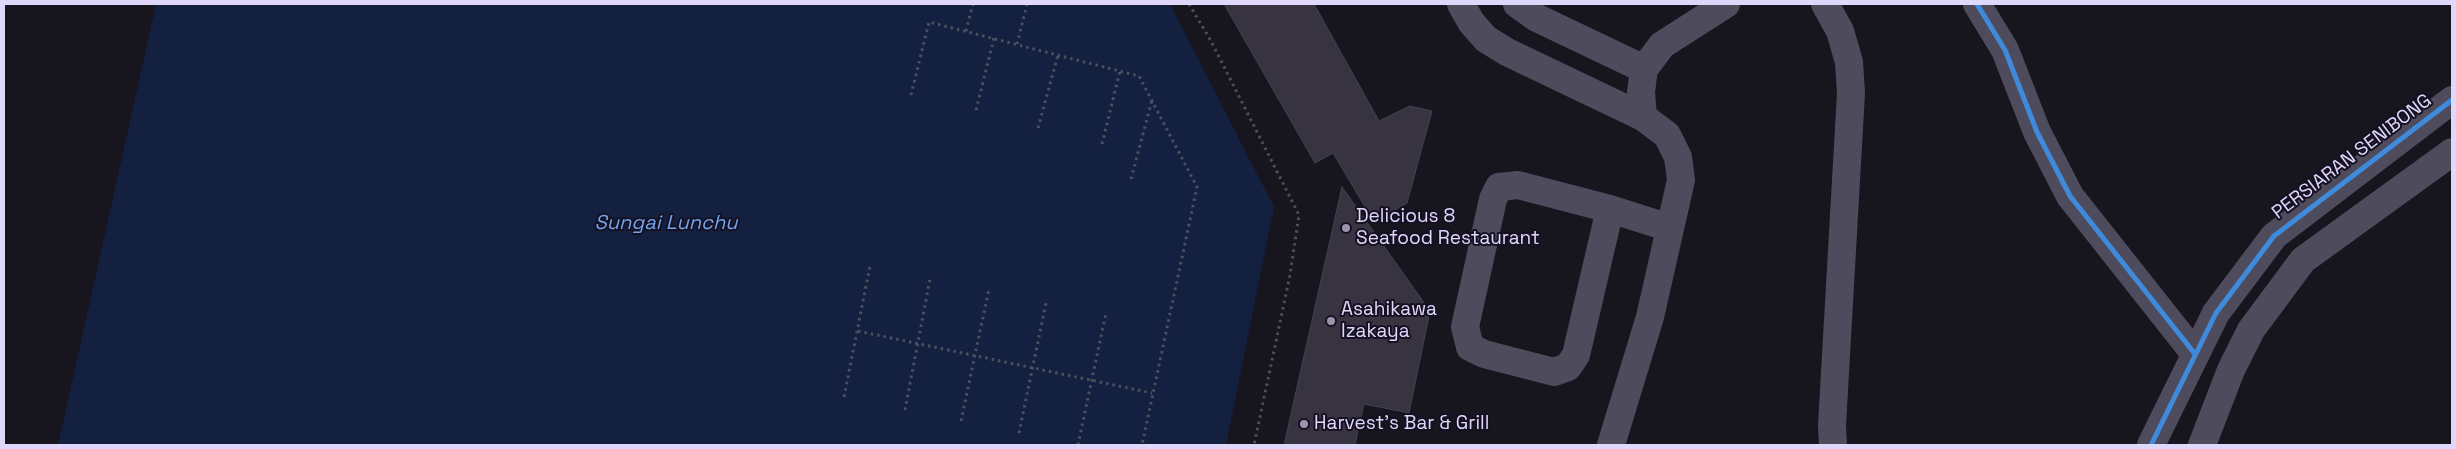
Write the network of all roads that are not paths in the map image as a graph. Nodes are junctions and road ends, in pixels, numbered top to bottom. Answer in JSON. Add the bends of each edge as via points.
{"nodes":[{"id":1,"x":1461,"y":4,"type":"edge"},
{"id":2,"x":1517,"y":4,"type":"edge"},
{"id":3,"x":1726,"y":4,"type":"edge"},
{"id":4,"x":1825,"y":4,"type":"edge"},
{"id":5,"x":1977,"y":4,"type":"edge"},
{"id":6,"x":1644,"y":69,"type":"junction"},
{"id":7,"x":2452,"y":100,"type":"edge"},
{"id":8,"x":1643,"y":117,"type":"junction"},
{"id":9,"x":2452,"y":152,"type":"edge"},
{"id":10,"x":1610,"y":209,"type":"junction"},
{"id":11,"x":1670,"y":228,"type":"junction"},
{"id":12,"x":2195,"y":354,"type":"junction"},
{"id":13,"x":1610,"y":445,"type":"edge"},
{"id":14,"x":1833,"y":445,"type":"edge"},
{"id":15,"x":2151,"y":445,"type":"edge"},
{"id":16,"x":2202,"y":445,"type":"edge"}],
"edges":[{"from":1,"to":8,"type":"street","via":[[1486,39],[1506,52]]},
{"from":2,"to":6,"type":"street","via":[[1524,11]]},
{"from":3,"to":6,"type":"street","via":[[1662,45]]},
{"from":4,"to":14,"type":"street","via":[[1840,31],[1847,54],[1851,92]]},
{"from":5,"to":12,"type":"street","via":[[2005,50],[2037,132],[2070,196]]},
{"from":6,"to":8,"type":"street","via":[[1641,92]]},
{"from":7,"to":12,"type":"street","name":"PERSIARAN SENIBONG","via":[[2274,236],[2216,313]]},
{"from":8,"to":11,"type":"street","via":[[1667,135],[1678,157],[1680,180]]},
{"from":9,"to":16,"type":"street","via":[[2303,260],[2251,330],[2231,370]]},
{"from":10,"to":10,"type":"street","via":[[1576,355],[1568,368],[1554,372],[1484,354],[1470,347],[1465,327],[1493,199],[1499,187],[1518,185]]},
{"from":10,"to":11,"type":"street"},
{"from":11,"to":13,"type":"street","via":[[1650,317]]},
{"from":12,"to":15,"type":"street","name":"PERSIARAN SENIBONG"}]}
